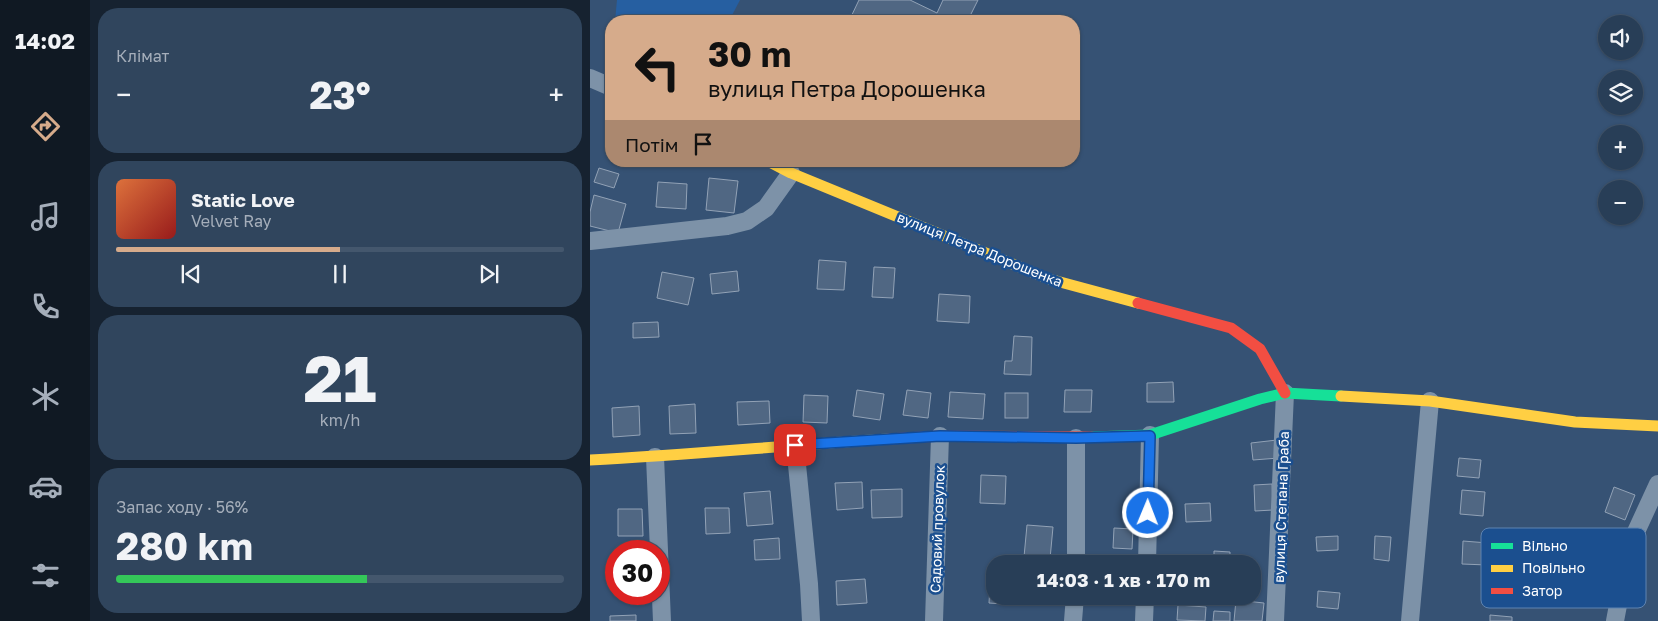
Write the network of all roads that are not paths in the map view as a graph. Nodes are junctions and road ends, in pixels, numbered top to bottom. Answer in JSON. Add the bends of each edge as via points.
{"nodes":[{"id":1,"x":590,"y":78,"type":"edge"},
{"id":2,"x":605,"y":84,"type":"edge"},
{"id":3,"x":780,"y":167,"type":"edge"},
{"id":4,"x":791,"y":173,"type":"junction"},
{"id":5,"x":590,"y":241,"type":"edge"},
{"id":6,"x":1285,"y":393,"type":"junction"},
{"id":7,"x":1430,"y":401,"type":"junction"},
{"id":8,"x":1658,"y":426,"type":"edge"},
{"id":9,"x":940,"y":436,"type":"junction"},
{"id":10,"x":1150,"y":436,"type":"junction"},
{"id":11,"x":1076,"y":438,"type":"junction"},
{"id":12,"x":795,"y":445,"type":"junction"},
{"id":13,"x":655,"y":457,"type":"junction"},
{"id":14,"x":590,"y":460,"type":"edge"},
{"id":15,"x":1658,"y":484,"type":"edge"},
{"id":16,"x":1638,"y":528,"type":"edge"},
{"id":17,"x":1076,"y":555,"type":"edge"},
{"id":18,"x":1147,"y":555,"type":"edge"},
{"id":19,"x":1074,"y":605,"type":"edge"},
{"id":20,"x":1145,"y":605,"type":"edge"},
{"id":21,"x":1617,"y":608,"type":"edge"},
{"id":22,"x":662,"y":621,"type":"edge"},
{"id":23,"x":811,"y":621,"type":"edge"},
{"id":24,"x":934,"y":621,"type":"edge"},
{"id":25,"x":1073,"y":621,"type":"edge"},
{"id":26,"x":1144,"y":621,"type":"edge"},
{"id":27,"x":1275,"y":621,"type":"edge"},
{"id":28,"x":1410,"y":621,"type":"edge"},
{"id":29,"x":1615,"y":621,"type":"edge"}],
"edges":[{"from":1,"to":2,"type":"street"},
{"from":3,"to":4,"type":"street","name":"вулиця Петра Дорошенка"},
{"from":4,"to":5,"type":"street","via":[[766,208],[747,221]]},
{"from":4,"to":6,"type":"street","name":"вулиця Петра Дорошенка","via":[[1049,279],[1231,328],[1260,348]]},
{"from":6,"to":7,"type":"street"},
{"from":6,"to":10,"type":"street"},
{"from":6,"to":27,"type":"street","name":"вулиця Степана Граба"},
{"from":7,"to":8,"type":"street","via":[[1575,422]]},
{"from":7,"to":28,"type":"street"},
{"from":9,"to":11,"type":"street"},
{"from":9,"to":12,"type":"street"},
{"from":9,"to":24,"type":"street","name":"Садовий провулок"},
{"from":10,"to":11,"type":"street"},
{"from":10,"to":18,"type":"street"},
{"from":11,"to":17,"type":"street"},
{"from":12,"to":13,"type":"street"},
{"from":12,"to":23,"type":"street"},
{"from":13,"to":14,"type":"street"},
{"from":13,"to":22,"type":"street"},
{"from":15,"to":16,"type":"street"},
{"from":19,"to":25,"type":"street"},
{"from":20,"to":26,"type":"street"},
{"from":21,"to":29,"type":"street"}]}
